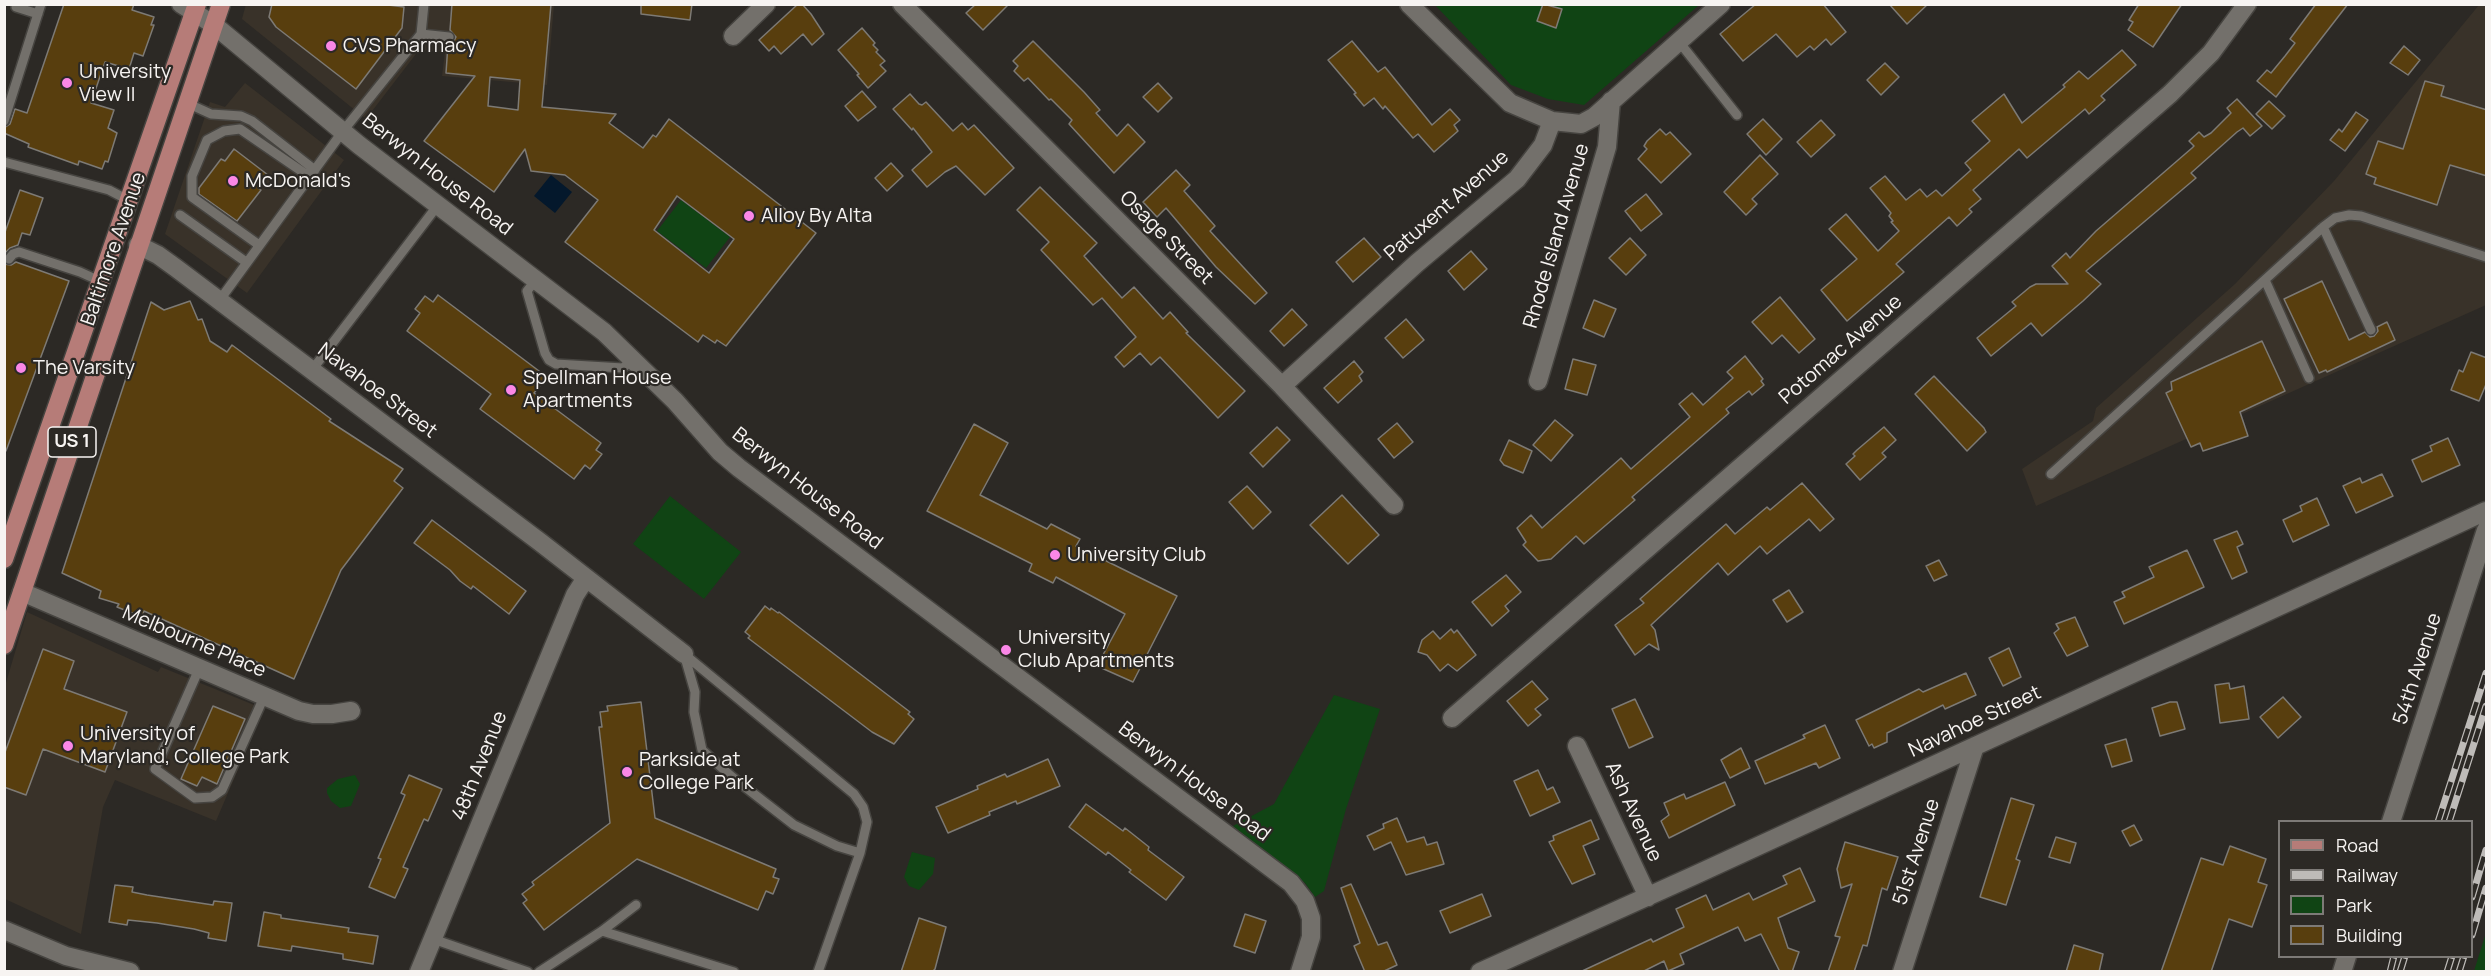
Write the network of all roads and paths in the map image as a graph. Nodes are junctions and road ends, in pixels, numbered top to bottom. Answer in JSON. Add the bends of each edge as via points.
{"nodes":[{"id":1,"x":42,"y":4,"type":"edge"},
{"id":2,"x":221,"y":4,"type":"edge"},
{"id":3,"x":424,"y":4,"type":"edge"},
{"id":4,"x":766,"y":4,"type":"edge"},
{"id":5,"x":902,"y":4,"type":"edge"},
{"id":6,"x":1410,"y":4,"type":"edge"},
{"id":7,"x":1721,"y":4,"type":"edge"},
{"id":8,"x":2247,"y":4,"type":"edge"},
{"id":9,"x":16,"y":7,"type":"dead end"},
{"id":10,"x":191,"y":7,"type":"edge"},
{"id":11,"x":38,"y":14,"type":"junction"},
{"id":12,"x":214,"y":24,"type":"junction"},
{"id":13,"x":421,"y":34,"type":"junction"},
{"id":14,"x":733,"y":36,"type":"dead end"},
{"id":15,"x":449,"y":37,"type":"dead end"},
{"id":16,"x":1680,"y":43,"type":"junction"},
{"id":17,"x":1611,"y":101,"type":"junction"},
{"id":18,"x":189,"y":104,"type":"junction"},
{"id":19,"x":1737,"y":115,"type":"dead end"},
{"id":20,"x":4,"y":121,"type":"edge"},
{"id":21,"x":1552,"y":121,"type":"junction"},
{"id":22,"x":343,"y":131,"type":"junction"},
{"id":23,"x":4,"y":162,"type":"edge"},
{"id":24,"x":312,"y":173,"type":"junction"},
{"id":25,"x":130,"y":201,"type":"junction"},
{"id":26,"x":438,"y":205,"type":"junction"},
{"id":27,"x":180,"y":215,"type":"dead end"},
{"id":28,"x":2324,"y":226,"type":"junction"},
{"id":29,"x":138,"y":245,"type":"junction"},
{"id":30,"x":259,"y":245,"type":"junction"},
{"id":31,"x":2487,"y":257,"type":"edge"},
{"id":32,"x":9,"y":259,"type":"dead end"},
{"id":33,"x":246,"y":262,"type":"junction"},
{"id":34,"x":536,"y":280,"type":"junction"},
{"id":35,"x":2265,"y":280,"type":"junction"},
{"id":36,"x":102,"y":282,"type":"junction"},
{"id":37,"x":219,"y":301,"type":"junction"},
{"id":38,"x":2371,"y":330,"type":"dead end"},
{"id":39,"x":633,"y":359,"type":"junction"},
{"id":40,"x":312,"y":370,"type":"junction"},
{"id":41,"x":2309,"y":378,"type":"dead end"},
{"id":42,"x":1538,"y":381,"type":"dead end"},
{"id":43,"x":1282,"y":386,"type":"junction"},
{"id":44,"x":2051,"y":474,"type":"dead end"},
{"id":45,"x":1394,"y":505,"type":"dead end"},
{"id":46,"x":2487,"y":511,"type":"edge"},
{"id":47,"x":2487,"y":530,"type":"edge"},
{"id":48,"x":4,"y":559,"type":"edge"},
{"id":49,"x":586,"y":578,"type":"junction"},
{"id":50,"x":22,"y":592,"type":"junction"},
{"id":51,"x":4,"y":645,"type":"edge"},
{"id":52,"x":684,"y":654,"type":"junction"},
{"id":53,"x":199,"y":669,"type":"junction"},
{"id":54,"x":264,"y":697,"type":"junction"},
{"id":55,"x":351,"y":711,"type":"dead end"},
{"id":56,"x":1452,"y":718,"type":"dead end"},
{"id":57,"x":1577,"y":746,"type":"dead end"},
{"id":58,"x":1975,"y":746,"type":"junction"},
{"id":59,"x":2392,"y":820,"type":"edge"},
{"id":60,"x":860,"y":853,"type":"junction"},
{"id":61,"x":1648,"y":897,"type":"junction"},
{"id":62,"x":636,"y":905,"type":"dead end"},
{"id":63,"x":4,"y":930,"type":"edge"},
{"id":64,"x":602,"y":931,"type":"junction"},
{"id":65,"x":433,"y":939,"type":"junction"},
{"id":66,"x":130,"y":972,"type":"edge"},
{"id":67,"x":419,"y":972,"type":"edge"},
{"id":68,"x":528,"y":972,"type":"edge"},
{"id":69,"x":539,"y":972,"type":"edge"},
{"id":70,"x":734,"y":972,"type":"edge"},
{"id":71,"x":819,"y":972,"type":"edge"},
{"id":72,"x":1300,"y":972,"type":"edge"},
{"id":73,"x":1480,"y":972,"type":"edge"},
{"id":74,"x":1902,"y":972,"type":"edge"}],
"edges":[{"from":1,"to":11,"type":"lane"},
{"from":2,"to":12,"type":"main road","name":"Baltimore Avenue","number":"US 1"},
{"from":3,"to":13,"type":"lane"},
{"from":4,"to":14,"type":"street"},
{"from":5,"to":43,"type":"street","name":"Osage Street"},
{"from":6,"to":21,"type":"street","via":[[1510,103]]},
{"from":7,"to":16,"type":"street"},
{"from":8,"to":56,"type":"street","name":"Potomac Avenue","via":[[2211,53],[2170,94]]},
{"from":9,"to":11,"type":"lane"},
{"from":10,"to":12,"type":"street","name":"Berwyn House Road"},
{"from":10,"to":25,"type":"main road","name":"Baltimore Avenue","number":"US 1"},
{"from":11,"to":20,"type":"lane"},
{"from":12,"to":18,"type":"main road","name":"Baltimore Avenue","number":"US 1"},
{"from":12,"to":22,"type":"street","name":"Berwyn House Road"},
{"from":13,"to":15,"type":"lane"},
{"from":13,"to":22,"type":"lane"},
{"from":16,"to":17,"type":"street"},
{"from":16,"to":19,"type":"lane"},
{"from":17,"to":21,"type":"street","via":[[1581,124]]},
{"from":17,"to":42,"type":"street","name":"Rhode Island Avenue","via":[[1606,147]]},
{"from":18,"to":24,"type":"lane","via":[[211,114],[252,120]]},
{"from":18,"to":29,"type":"main road","name":"Baltimore Avenue","number":"US 1"},
{"from":21,"to":43,"type":"street","name":"Patuxent Avenue","via":[[1543,145],[1517,179],[1417,263]]},
{"from":22,"to":24,"type":"lane"},
{"from":22,"to":26,"type":"street","name":"Berwyn House Road"},
{"from":23,"to":25,"type":"lane","via":[[109,190]]},
{"from":24,"to":30,"type":"lane"},
{"from":24,"to":30,"type":"lane","via":[[240,129],[224,130],[207,140],[192,176],[192,197]]},
{"from":25,"to":36,"type":"main road","name":"Baltimore Avenue","number":"US 1"},
{"from":26,"to":34,"type":"street","name":"Berwyn House Road"},
{"from":26,"to":40,"type":"lane"},
{"from":27,"to":33,"type":"lane"},
{"from":28,"to":31,"type":"lane","via":[[2341,216],[2361,216]]},
{"from":28,"to":35,"type":"lane"},
{"from":28,"to":38,"type":"lane"},
{"from":29,"to":37,"type":"street","name":"Navahoe Street","via":[[158,255]]},
{"from":29,"to":50,"type":"main road","name":"Baltimore Avenue","number":"US 1"},
{"from":30,"to":33,"type":"lane"},
{"from":32,"to":36,"type":"lane","via":[[19,252]]},
{"from":33,"to":37,"type":"lane"},
{"from":34,"to":39,"type":"street","name":"Berwyn House Road"},
{"from":34,"to":39,"type":"lane","via":[[527,291],[549,360],[556,364],[623,368]]},
{"from":35,"to":41,"type":"lane"},
{"from":35,"to":44,"type":"lane"},
{"from":36,"to":48,"type":"main road","name":"Baltimore Avenue","number":"US 1"},
{"from":37,"to":40,"type":"street","name":"Navahoe Street"},
{"from":39,"to":72,"type":"street","name":"Berwyn House Road","via":[[739,468],[1291,883],[1309,908],[1312,926]]},
{"from":40,"to":49,"type":"street","name":"Navahoe Street"},
{"from":43,"to":45,"type":"street","name":"Osage Street"},
{"from":46,"to":58,"type":"street","name":"Navahoe Street"},
{"from":47,"to":59,"type":"street","name":"54th Avenue"},
{"from":49,"to":52,"type":"street","name":"Navahoe Street"},
{"from":49,"to":65,"type":"street","name":"48th Avenue","via":[[575,595]]},
{"from":50,"to":51,"type":"main road","name":"Baltimore Avenue","number":"US 1"},
{"from":50,"to":53,"type":"street","name":"Melbourne Place"},
{"from":52,"to":60,"type":"lane","via":[[854,794],[867,822]]},
{"from":52,"to":60,"type":"lane","via":[[695,692],[694,712],[702,750],[794,825]]},
{"from":53,"to":54,"type":"street","name":"Melbourne Place"},
{"from":53,"to":54,"type":"lane","via":[[155,769],[195,798],[212,797],[222,790]]},
{"from":54,"to":55,"type":"street","name":"Melbourne Place","via":[[313,714]]},
{"from":57,"to":61,"type":"street","name":"Ash Avenue"},
{"from":58,"to":61,"type":"street","name":"Navahoe Street"},
{"from":58,"to":74,"type":"street","name":"51st Avenue"},
{"from":60,"to":71,"type":"lane"},
{"from":61,"to":73,"type":"street","name":"Navahoe Street"},
{"from":62,"to":64,"type":"lane"},
{"from":63,"to":66,"type":"street","via":[[66,956]]},
{"from":64,"to":69,"type":"lane"},
{"from":64,"to":70,"type":"lane"},
{"from":65,"to":67,"type":"street","name":"48th Avenue"},
{"from":65,"to":68,"type":"lane"}]}
